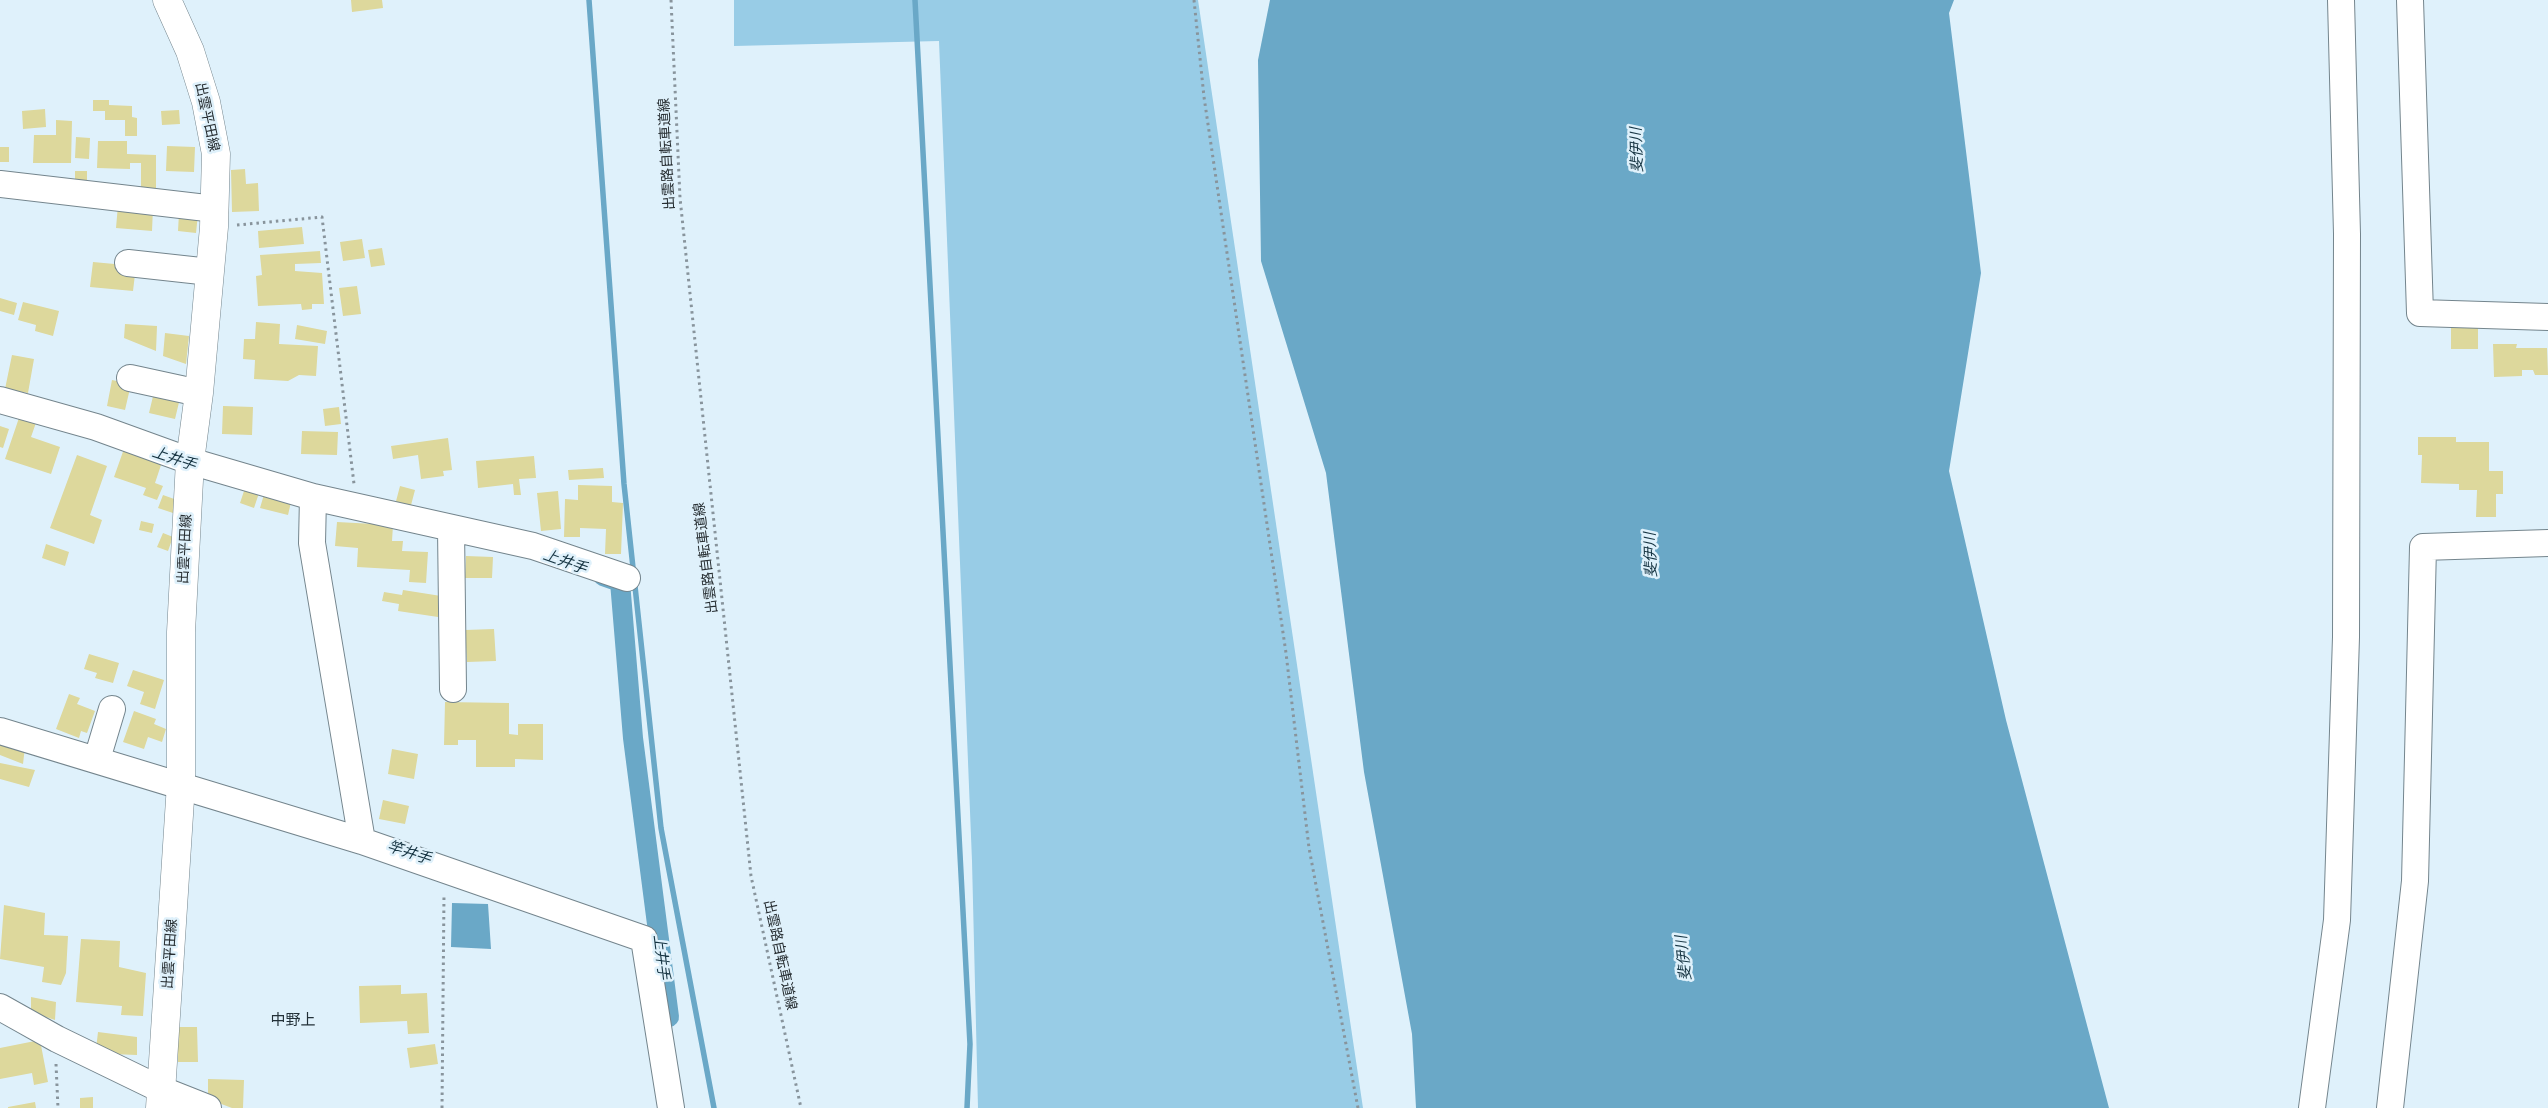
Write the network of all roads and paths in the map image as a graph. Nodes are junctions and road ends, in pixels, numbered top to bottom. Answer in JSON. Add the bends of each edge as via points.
{"nodes":[{"id":1,"x":167,"y":0,"type":"edge"},
{"id":2,"x":671,"y":0,"type":"edge"},
{"id":3,"x":1194,"y":0,"type":"edge"},
{"id":4,"x":2342,"y":0,"type":"edge"},
{"id":5,"x":2410,"y":0,"type":"edge"},
{"id":6,"x":0,"y":184,"type":"edge"},
{"id":7,"x":214,"y":218,"type":"junction"},
{"id":8,"x":128,"y":263,"type":"dead end"},
{"id":9,"x":210,"y":272,"type":"junction"},
{"id":10,"x":2548,"y":317,"type":"edge"},
{"id":11,"x":130,"y":378,"type":"dead end"},
{"id":12,"x":199,"y":393,"type":"junction"},
{"id":13,"x":0,"y":400,"type":"edge"},
{"id":14,"x":190,"y":461,"type":"junction"},
{"id":15,"x":313,"y":497,"type":"junction"},
{"id":16,"x":357,"y":507,"type":"junction"},
{"id":17,"x":451,"y":529,"type":"junction"},
{"id":18,"x":2548,"y":544,"type":"edge"},
{"id":19,"x":627,"y":578,"type":"dead end"},
{"id":20,"x":453,"y":689,"type":"dead end"},
{"id":21,"x":112,"y":709,"type":"dead end"},
{"id":22,"x":0,"y":731,"type":"edge"},
{"id":23,"x":97,"y":759,"type":"junction"},
{"id":24,"x":181,"y":784,"type":"junction"},
{"id":25,"x":362,"y":841,"type":"junction"},
{"id":26,"x":445,"y":870,"type":"junction"},
{"id":27,"x":0,"y":1007,"type":"edge"},
{"id":28,"x":57,"y":1039,"type":"junction"},
{"id":29,"x":160,"y":1098,"type":"edge"},
{"id":30,"x":58,"y":1108,"type":"edge"},
{"id":31,"x":208,"y":1108,"type":"edge"},
{"id":32,"x":442,"y":1108,"type":"edge"},
{"id":33,"x":671,"y":1108,"type":"edge"},
{"id":34,"x":801,"y":1108,"type":"edge"},
{"id":35,"x":1358,"y":1108,"type":"edge"},
{"id":36,"x":2312,"y":1108,"type":"edge"},
{"id":37,"x":2390,"y":1108,"type":"edge"}],
"edges":[{"from":1,"to":7,"type":"main road","name":"出雲平田線","via":[[190,51],[206,102],[216,154]]},
{"from":2,"to":34,"type":"path","name":"出雲路自転車道線","via":[[680,198],[751,876]]},
{"from":3,"to":35,"type":"path","via":[[1204,97],[1286,653],[1309,848]]},
{"from":4,"to":36,"type":"street","via":[[2347,234],[2345,656],[2337,920]]},
{"from":5,"to":10,"type":"street","via":[[2420,313]]},
{"from":6,"to":7,"type":"street"},
{"from":7,"to":9,"type":"main road","name":"出雲平田線"},
{"from":7,"to":16,"type":"path","via":[[322,217]]},
{"from":8,"to":9,"type":"street"},
{"from":9,"to":12,"type":"main road","name":"出雲平田線"},
{"from":11,"to":12,"type":"street"},
{"from":12,"to":14,"type":"main road","name":"出雲平田線"},
{"from":13,"to":14,"type":"street","via":[[96,427]]},
{"from":14,"to":15,"type":"street"},
{"from":14,"to":24,"type":"main road","name":"出雲平田線","via":[[181,632]]},
{"from":15,"to":16,"type":"street"},
{"from":15,"to":25,"type":"street","via":[[312,542]]},
{"from":16,"to":17,"type":"street"},
{"from":17,"to":19,"type":"street","via":[[533,546]]},
{"from":17,"to":20,"type":"street"},
{"from":18,"to":37,"type":"street","via":[[2423,547],[2416,881]]},
{"from":21,"to":23,"type":"street"},
{"from":22,"to":23,"type":"street"},
{"from":23,"to":24,"type":"street"},
{"from":24,"to":25,"type":"street"},
{"from":24,"to":29,"type":"main road","name":"出雲平田線"},
{"from":25,"to":26,"type":"street"},
{"from":26,"to":32,"type":"path"},
{"from":26,"to":33,"type":"street","via":[[644,939]]},
{"from":27,"to":28,"type":"street"},
{"from":28,"to":29,"type":"street"},
{"from":28,"to":30,"type":"path"},
{"from":29,"to":31,"type":"street"}]}
